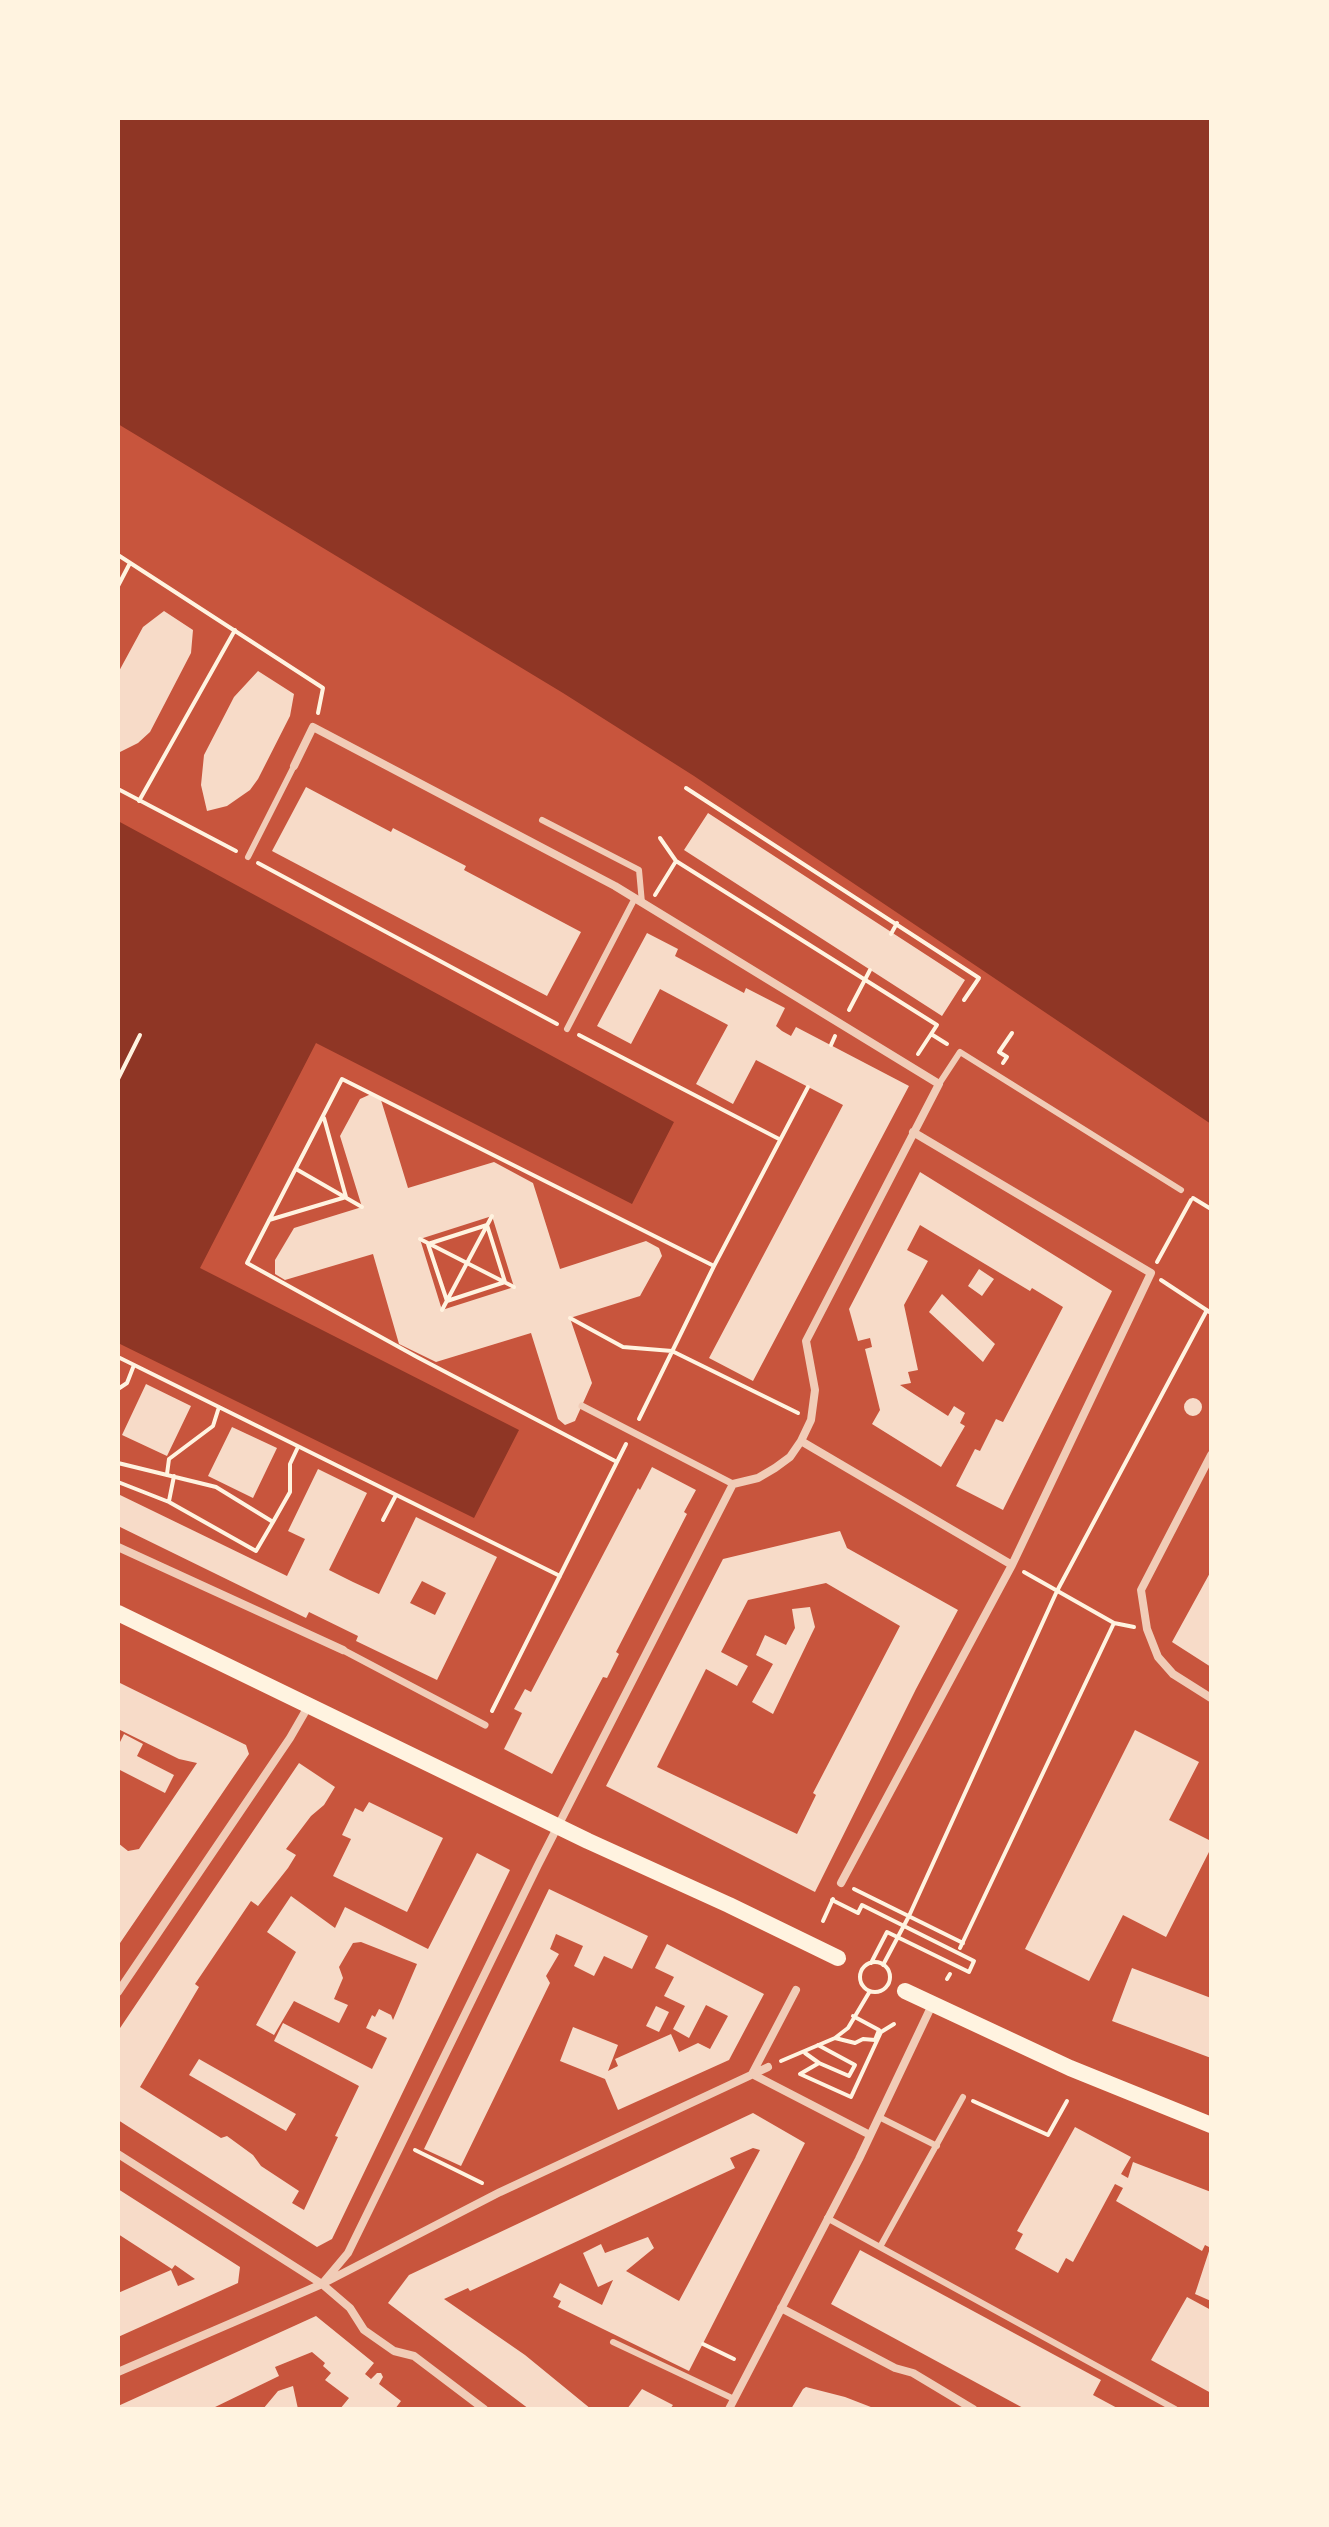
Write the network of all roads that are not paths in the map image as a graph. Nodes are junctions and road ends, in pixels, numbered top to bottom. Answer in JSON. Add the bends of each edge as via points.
{"nodes":[{"id":1,"x":294,"y":766,"type":"joint"},
{"id":2,"x":542,"y":820,"type":"dead end"},
{"id":3,"x":248,"y":857,"type":"road end"},
{"id":4,"x":642,"y":902,"type":"junction"},
{"id":5,"x":567,"y":1029,"type":"road end"},
{"id":6,"x":939,"y":1084,"type":"junction"},
{"id":7,"x":913,"y":1132,"type":"junction"},
{"id":8,"x":1181,"y":1190,"type":"dead end"},
{"id":9,"x":582,"y":1406,"type":"dead end"},
{"id":10,"x":801,"y":1441,"type":"junction"},
{"id":11,"x":1211,"y":1455,"type":"edge"},
{"id":12,"x":733,"y":1484,"type":"junction"},
{"id":13,"x":118,"y":1547,"type":"edge"},
{"id":14,"x":1012,"y":1565,"type":"junction"},
{"id":15,"x":118,"y":1613,"type":"edge"},
{"id":16,"x":343,"y":1650,"type":"joint"},
{"id":17,"x":1211,"y":1698,"type":"edge"},
{"id":18,"x":309,"y":1705,"type":"junction"},
{"id":19,"x":485,"y":1725,"type":"road end"},
{"id":20,"x":558,"y":1827,"type":"junction"},
{"id":21,"x":841,"y":1883,"type":"road end"},
{"id":22,"x":838,"y":1958,"type":"dead end"},
{"id":23,"x":796,"y":1990,"type":"dead end"},
{"id":24,"x":905,"y":1991,"type":"dead end"},
{"id":25,"x":118,"y":1992,"type":"edge"},
{"id":26,"x":932,"y":2005,"type":"junction"},
{"id":27,"x":768,"y":2067,"type":"road end"},
{"id":28,"x":752,"y":2074,"type":"junction"},
{"id":29,"x":963,"y":2097,"type":"road end"},
{"id":30,"x":879,"y":2117,"type":"junction"},
{"id":31,"x":1211,"y":2125,"type":"edge"},
{"id":32,"x":870,"y":2135,"type":"junction"},
{"id":33,"x":937,"y":2146,"type":"junction"},
{"id":34,"x":118,"y":2154,"type":"edge"},
{"id":35,"x":827,"y":2218,"type":"junction"},
{"id":36,"x":880,"y":2247,"type":"junction"},
{"id":37,"x":322,"y":2284,"type":"junction"},
{"id":38,"x":781,"y":2308,"type":"junction"},
{"id":39,"x":613,"y":2342,"type":"dead end"},
{"id":40,"x":118,"y":2372,"type":"edge"},
{"id":41,"x":734,"y":2399,"type":"junction"},
{"id":42,"x":484,"y":2409,"type":"edge"},
{"id":43,"x":729,"y":2409,"type":"edge"},
{"id":44,"x":973,"y":2409,"type":"edge"},
{"id":45,"x":1175,"y":2409,"type":"edge"}],
"edges":[{"from":1,"to":3,"type":"lane"},
{"from":1,"to":4,"type":"street","via":[[313,727]]},
{"from":2,"to":4,"type":"lane","via":[[639,870]]},
{"from":4,"to":5,"type":"lane"},
{"from":4,"to":6,"type":"street"},
{"from":6,"to":7,"type":"street"},
{"from":6,"to":8,"type":"lane","via":[[960,1052]]},
{"from":7,"to":10,"type":"street","via":[[806,1341],[815,1390],[811,1420]]},
{"from":7,"to":14,"type":"street","via":[[1151,1273]]},
{"from":9,"to":12,"type":"street"},
{"from":10,"to":12,"type":"street","via":[[775,1468]]},
{"from":10,"to":14,"type":"street"},
{"from":11,"to":17,"type":"street","via":[[1141,1590],[1158,1657],[1173,1674]]},
{"from":12,"to":20,"type":"street"},
{"from":13,"to":16,"type":"street"},
{"from":14,"to":21,"type":"street"},
{"from":15,"to":18,"type":"main road"},
{"from":16,"to":19,"type":"street"},
{"from":18,"to":20,"type":"main road"},
{"from":18,"to":25,"type":"street"},
{"from":20,"to":22,"type":"main road"},
{"from":20,"to":37,"type":"street","via":[[348,2253]]},
{"from":23,"to":28,"type":"street"},
{"from":24,"to":26,"type":"main road"},
{"from":26,"to":30,"type":"street"},
{"from":26,"to":31,"type":"main road"},
{"from":27,"to":28,"type":"street"},
{"from":28,"to":32,"type":"street"},
{"from":28,"to":37,"type":"street","via":[[500,2192]]},
{"from":29,"to":33,"type":"lane"},
{"from":30,"to":32,"type":"street"},
{"from":30,"to":33,"type":"lane"},
{"from":32,"to":35,"type":"street"},
{"from":33,"to":36,"type":"lane"},
{"from":34,"to":37,"type":"street"},
{"from":35,"to":36,"type":"lane"},
{"from":35,"to":38,"type":"street"},
{"from":36,"to":45,"type":"lane"},
{"from":37,"to":40,"type":"street"},
{"from":37,"to":42,"type":"street","via":[[350,2308],[364,2330],[394,2351],[414,2356]]},
{"from":38,"to":41,"type":"street"},
{"from":38,"to":44,"type":"street"},
{"from":39,"to":41,"type":"lane"},
{"from":41,"to":43,"type":"street"}]}
